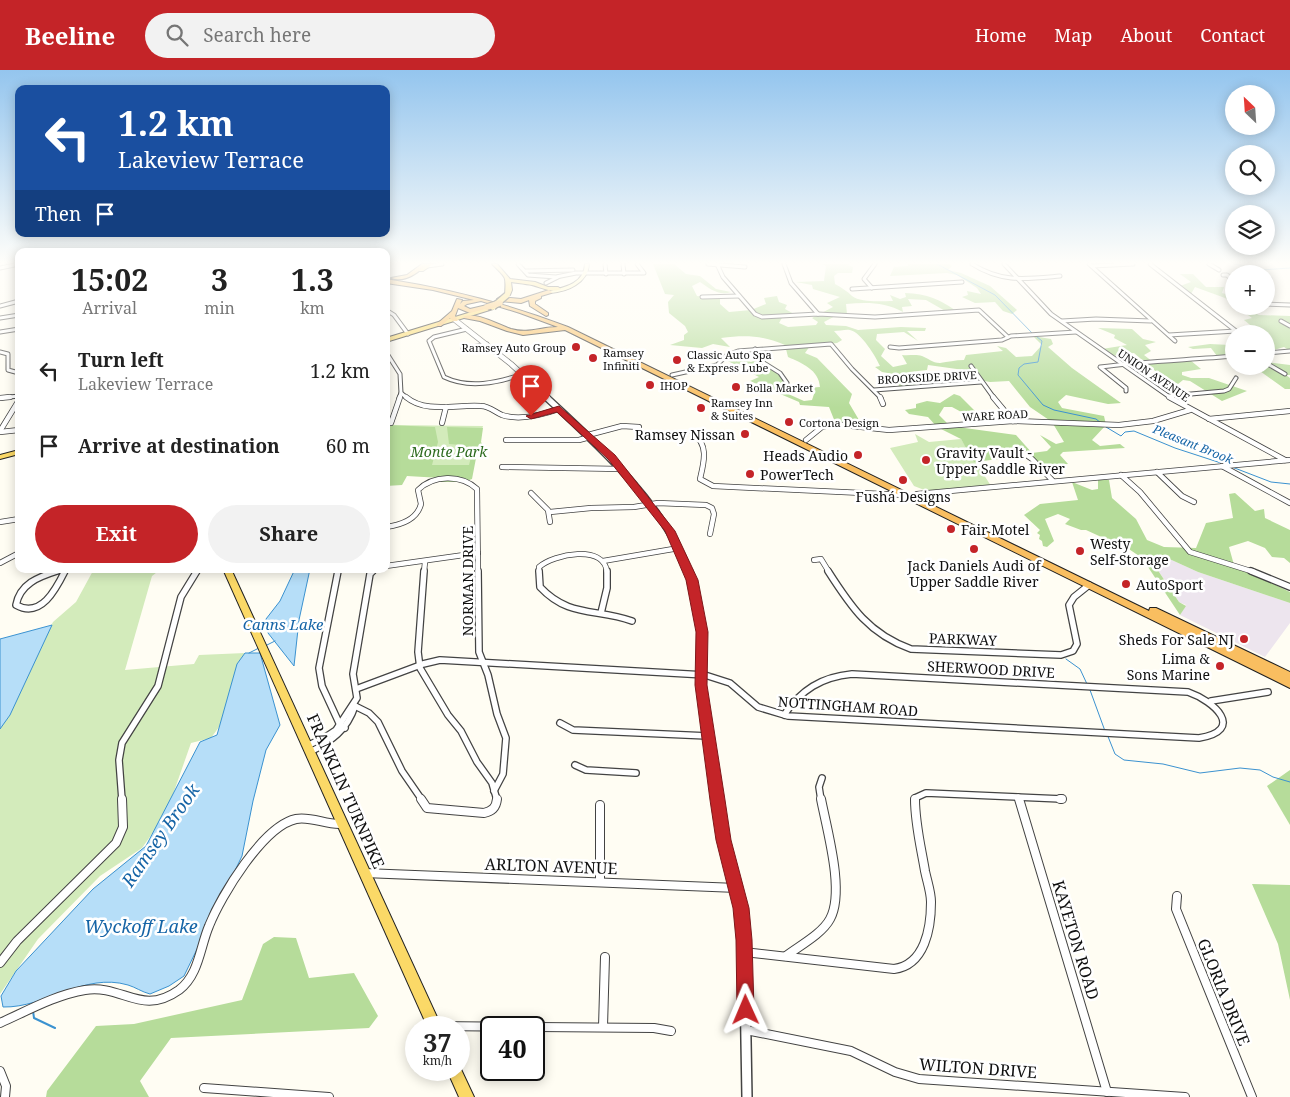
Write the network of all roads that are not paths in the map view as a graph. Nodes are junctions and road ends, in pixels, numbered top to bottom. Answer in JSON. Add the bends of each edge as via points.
{"nodes":[{"id":1,"x":390,"y":312,"type":"edge"},
{"id":2,"x":454,"y":312,"type":"joint"},
{"id":3,"x":480,"y":312,"type":"edge"},
{"id":4,"x":490,"y":312,"type":"edge"},
{"id":5,"x":525,"y":312,"type":"edge"},
{"id":6,"x":525,"y":312,"type":"edge"},
{"id":7,"x":532,"y":312,"type":"edge"},
{"id":8,"x":542,"y":312,"type":"edge"},
{"id":9,"x":753,"y":312,"type":"edge"},
{"id":10,"x":950,"y":312,"type":"edge"},
{"id":11,"x":980,"y":312,"type":"edge"},
{"id":12,"x":1049,"y":312,"type":"edge"},
{"id":13,"x":1141,"y":312,"type":"edge"},
{"id":14,"x":1212,"y":312,"type":"edge"},
{"id":15,"x":818,"y":314,"type":"joint"},
{"id":16,"x":15,"y":316,"type":"edge"},
{"id":17,"x":466,"y":317,"type":"junction"},
{"id":18,"x":0,"y":318,"type":"edge"},
{"id":19,"x":456,"y":320,"type":"junction"},
{"id":20,"x":560,"y":321,"type":"junction"},
{"id":21,"x":1151,"y":321,"type":"junction"},
{"id":22,"x":1281,"y":321,"type":"dead end"},
{"id":23,"x":1062,"y":322,"type":"junction"},
{"id":24,"x":439,"y":325,"type":"junction"},
{"id":25,"x":1290,"y":326,"type":"edge"},
{"id":26,"x":467,"y":328,"type":"junction"},
{"id":27,"x":15,"y":330,"type":"edge"},
{"id":28,"x":573,"y":331,"type":"junction"},
{"id":29,"x":0,"y":332,"type":"edge"},
{"id":30,"x":1076,"y":332,"type":"junction"},
{"id":31,"x":408,"y":334,"type":"junction"},
{"id":32,"x":1169,"y":335,"type":"junction"},
{"id":33,"x":1008,"y":337,"type":"junction"},
{"id":34,"x":390,"y":339,"type":"edge"},
{"id":35,"x":1175,"y":341,"type":"dead end"},
{"id":36,"x":486,"y":344,"type":"junction"},
{"id":37,"x":890,"y":346,"type":"dead end"},
{"id":38,"x":463,"y":349,"type":"dead end"},
{"id":39,"x":755,"y":349,"type":"junction"},
{"id":40,"x":1290,"y":351,"type":"edge"},
{"id":41,"x":0,"y":352,"type":"edge"},
{"id":42,"x":1275,"y":352,"type":"edge"},
{"id":43,"x":1225,"y":357,"type":"edge"},
{"id":44,"x":390,"y":358,"type":"edge"},
{"id":45,"x":1121,"y":363,"type":"junction"},
{"id":46,"x":971,"y":366,"type":"dead end"},
{"id":47,"x":1275,"y":368,"type":"edge"},
{"id":48,"x":15,"y":372,"type":"edge"},
{"id":49,"x":522,"y":374,"type":"junction"},
{"id":50,"x":1285,"y":374,"type":"dead end"},
{"id":51,"x":672,"y":375,"type":"junction"},
{"id":52,"x":1236,"y":378,"type":"dead end"},
{"id":53,"x":981,"y":382,"type":"junction"},
{"id":54,"x":787,"y":383,"type":"dead end"},
{"id":55,"x":874,"y":390,"type":"junction"},
{"id":56,"x":1126,"y":391,"type":"dead end"},
{"id":57,"x":401,"y":393,"type":"junction"},
{"id":58,"x":15,"y":396,"type":"edge"},
{"id":59,"x":1168,"y":396,"type":"junction"},
{"id":60,"x":0,"y":398,"type":"edge"},
{"id":61,"x":883,"y":404,"type":"dead end"},
{"id":62,"x":15,"y":407,"type":"edge"},
{"id":63,"x":446,"y":407,"type":"junction"},
{"id":64,"x":559,"y":409,"type":"junction"},
{"id":65,"x":1190,"y":410,"type":"junction"},
{"id":66,"x":1290,"y":411,"type":"edge"},
{"id":67,"x":1209,"y":419,"type":"junction"},
{"id":68,"x":1013,"y":421,"type":"junction"},
{"id":69,"x":391,"y":423,"type":"dead end"},
{"id":70,"x":442,"y":423,"type":"dead end"},
{"id":71,"x":640,"y":427,"type":"dead end"},
{"id":72,"x":15,"y":430,"type":"edge"},
{"id":73,"x":0,"y":432,"type":"edge"},
{"id":74,"x":693,"y":433,"type":"dead end"},
{"id":75,"x":589,"y":436,"type":"junction"},
{"id":76,"x":506,"y":440,"type":"dead end"},
{"id":77,"x":806,"y":440,"type":"junction"},
{"id":78,"x":1022,"y":452,"type":"dead end"},
{"id":79,"x":15,"y":453,"type":"edge"},
{"id":80,"x":0,"y":457,"type":"edge"},
{"id":81,"x":1288,"y":460,"type":"edge"},
{"id":82,"x":1222,"y":466,"type":"junction"},
{"id":83,"x":502,"y":467,"type":"dead end"},
{"id":84,"x":622,"y":469,"type":"junction"},
{"id":85,"x":1157,"y":472,"type":"junction"},
{"id":86,"x":1120,"y":475,"type":"junction"},
{"id":87,"x":1053,"y":481,"type":"junction"},
{"id":88,"x":531,"y":493,"type":"dead end"},
{"id":89,"x":912,"y":495,"type":"junction"},
{"id":90,"x":1194,"y":502,"type":"dead end"},
{"id":91,"x":1290,"y":503,"type":"edge"},
{"id":92,"x":650,"y":505,"type":"junction"},
{"id":93,"x":550,"y":512,"type":"junction"},
{"id":94,"x":15,"y":520,"type":"edge"},
{"id":95,"x":0,"y":522,"type":"edge"},
{"id":96,"x":550,"y":522,"type":"dead end"},
{"id":97,"x":390,"y":526,"type":"edge"},
{"id":98,"x":710,"y":534,"type":"dead end"},
{"id":99,"x":679,"y":548,"type":"junction"},
{"id":100,"x":478,"y":553,"type":"junction"},
{"id":101,"x":15,"y":555,"type":"edge"},
{"id":102,"x":814,"y":560,"type":"dead end"},
{"id":103,"x":603,"y":561,"type":"junction"},
{"id":104,"x":425,"y":562,"type":"junction"},
{"id":105,"x":0,"y":563,"type":"edge"},
{"id":106,"x":390,"y":566,"type":"edge"},
{"id":107,"x":52,"y":573,"type":"edge"},
{"id":108,"x":63,"y":573,"type":"edge"},
{"id":109,"x":195,"y":573,"type":"edge"},
{"id":110,"x":228,"y":573,"type":"edge"},
{"id":111,"x":337,"y":573,"type":"edge"},
{"id":112,"x":371,"y":573,"type":"edge"},
{"id":113,"x":1089,"y":585,"type":"junction"},
{"id":114,"x":1290,"y":587,"type":"edge"},
{"id":115,"x":601,"y":613,"type":"junction"},
{"id":116,"x":632,"y":621,"type":"dead end"},
{"id":117,"x":482,"y":662,"type":"junction"},
{"id":118,"x":420,"y":665,"type":"junction"},
{"id":119,"x":702,"y":674,"type":"junction"},
{"id":120,"x":1290,"y":676,"type":"edge"},
{"id":121,"x":1290,"y":684,"type":"edge"},
{"id":122,"x":356,"y":690,"type":"junction"},
{"id":123,"x":1268,"y":692,"type":"dead end"},
{"id":124,"x":1211,"y":701,"type":"junction"},
{"id":125,"x":354,"y":704,"type":"junction"},
{"id":126,"x":784,"y":716,"type":"junction"},
{"id":127,"x":560,"y":723,"type":"dead end"},
{"id":128,"x":343,"y":726,"type":"junction"},
{"id":129,"x":708,"y":736,"type":"junction"},
{"id":130,"x":308,"y":749,"type":"junction"},
{"id":131,"x":575,"y":765,"type":"dead end"},
{"id":132,"x":636,"y":773,"type":"dead end"},
{"id":133,"x":822,"y":778,"type":"dead end"},
{"id":134,"x":494,"y":791,"type":"junction"},
{"id":135,"x":1018,"y":797,"type":"junction"},
{"id":136,"x":1062,"y":799,"type":"dead end"},
{"id":137,"x":600,"y":805,"type":"dead end"},
{"id":138,"x":341,"y":824,"type":"junction"},
{"id":139,"x":364,"y":873,"type":"junction"},
{"id":140,"x":600,"y":882,"type":"junction"},
{"id":141,"x":736,"y":888,"type":"junction"},
{"id":142,"x":1177,"y":896,"type":"dead end"},
{"id":143,"x":744,"y":952,"type":"junction"},
{"id":144,"x":605,"y":957,"type":"dead end"},
{"id":145,"x":785,"y":957,"type":"junction"},
{"id":146,"x":0,"y":964,"type":"edge"},
{"id":147,"x":430,"y":1016,"type":"edge"},
{"id":148,"x":0,"y":1023,"type":"edge"},
{"id":149,"x":470,"y":1027,"type":"edge"},
{"id":150,"x":603,"y":1027,"type":"junction"},
{"id":151,"x":746,"y":1030,"type":"junction"},
{"id":152,"x":671,"y":1031,"type":"dead end"},
{"id":153,"x":0,"y":1070,"type":"edge"},
{"id":154,"x":459,"y":1081,"type":"edge"},
{"id":155,"x":204,"y":1088,"type":"dead end"},
{"id":156,"x":1107,"y":1092,"type":"junction"},
{"id":157,"x":260,"y":1094,"type":"edge"},
{"id":158,"x":5,"y":1097,"type":"edge"},
{"id":159,"x":329,"y":1097,"type":"edge"},
{"id":160,"x":467,"y":1097,"type":"edge"},
{"id":161,"x":747,"y":1097,"type":"edge"},
{"id":162,"x":1185,"y":1097,"type":"edge"},
{"id":163,"x":1252,"y":1097,"type":"edge"}],
"edges":[{"from":1,"to":31,"type":"street"},
{"from":2,"to":19,"type":"highway","via":[[452,317]]},
{"from":2,"to":24,"type":"highway"},
{"from":3,"to":17,"type":"main road"},
{"from":4,"to":5,"type":"highway","via":[[490,319],[519,331],[531,332],[540,328],[540,321]]},
{"from":6,"to":28,"type":"highway"},
{"from":7,"to":20,"type":"highway"},
{"from":8,"to":20,"type":"highway"},
{"from":9,"to":15,"type":"street","via":[[762,317]]},
{"from":10,"to":15,"type":"street","via":[[875,317]]},
{"from":11,"to":33,"type":"street"},
{"from":12,"to":23,"type":"street","name":"UNION AVENUE"},
{"from":13,"to":21,"type":"street"},
{"from":14,"to":32,"type":"street","via":[[1236,331]]},
{"from":16,"to":18,"type":"street"},
{"from":17,"to":19,"type":"main road"},
{"from":17,"to":28,"type":"highway","via":[[480,318],[522,333],[555,328]]},
{"from":19,"to":24,"type":"main road"},
{"from":19,"to":26,"type":"street"},
{"from":20,"to":51,"type":"highway"},
{"from":21,"to":23,"type":"street","via":[[1096,319]]},
{"from":21,"to":32,"type":"street"},
{"from":22,"to":25,"type":"street"},
{"from":23,"to":30,"type":"street","name":"UNION AVENUE"},
{"from":24,"to":31,"type":"main road"},
{"from":26,"to":36,"type":"street"},
{"from":26,"to":49,"type":"street","via":[[429,340],[444,377],[471,383]]},
{"from":27,"to":29,"type":"street"},
{"from":28,"to":89,"type":"highway"},
{"from":30,"to":33,"type":"street"},
{"from":30,"to":45,"type":"street","name":"UNION AVENUE"},
{"from":31,"to":34,"type":"main road"},
{"from":32,"to":35,"type":"street"},
{"from":33,"to":37,"type":"street","via":[[899,348]]},
{"from":36,"to":38,"type":"street"},
{"from":36,"to":49,"type":"street"},
{"from":39,"to":51,"type":"street","name":"BROOKSIDE DRIVE","via":[[733,352],[717,364]]},
{"from":39,"to":54,"type":"street","via":[[764,363],[780,373]]},
{"from":39,"to":55,"type":"street","name":"BROOKSIDE DRIVE","via":[[831,344]]},
{"from":40,"to":42,"type":"street"},
{"from":41,"to":48,"type":"street","via":[[8,354],[8,370]]},
{"from":43,"to":45,"type":"street"},
{"from":44,"to":57,"type":"street","via":[[400,374]]},
{"from":45,"to":56,"type":"street","via":[[1100,368]]},
{"from":45,"to":59,"type":"street","name":"UNION AVENUE"},
{"from":46,"to":53,"type":"street"},
{"from":47,"to":50,"type":"street"},
{"from":49,"to":64,"type":"street"},
{"from":51,"to":77,"type":"highway"},
{"from":52,"to":59,"type":"street","via":[[1230,389],[1224,391]]},
{"from":53,"to":55,"type":"street","name":"BROOKSIDE DRIVE"},
{"from":53,"to":68,"type":"street","name":"BROOKSIDE DRIVE"},
{"from":55,"to":61,"type":"street"},
{"from":57,"to":63,"type":"street","via":[[405,398],[424,405]]},
{"from":57,"to":69,"type":"street"},
{"from":58,"to":60,"type":"street"},
{"from":59,"to":65,"type":"street","name":"UNION AVENUE"},
{"from":62,"to":73,"type":"street"},
{"from":63,"to":64,"type":"street","via":[[491,407],[500,414],[511,416],[541,415]]},
{"from":63,"to":70,"type":"street"},
{"from":64,"to":75,"type":"street"},
{"from":65,"to":67,"type":"street","name":"UNION AVENUE"},
{"from":65,"to":68,"type":"street","name":"WARE ROAD","via":[[1154,421],[1124,425]]},
{"from":66,"to":67,"type":"street"},
{"from":67,"to":81,"type":"street","name":"UNION AVENUE"},
{"from":68,"to":77,"type":"street","name":"WARE ROAD","via":[[899,430],[833,424],[822,427]]},
{"from":71,"to":75,"type":"street","via":[[622,426]]},
{"from":72,"to":73,"type":"street"},
{"from":74,"to":89,"type":"street","via":[[702,440],[706,457],[700,479],[713,486]]},
{"from":75,"to":76,"type":"street","via":[[579,440]]},
{"from":75,"to":84,"type":"street"},
{"from":77,"to":89,"type":"highway"},
{"from":78,"to":87,"type":"street"},
{"from":79,"to":80,"type":"main road"},
{"from":81,"to":82,"type":"street"},
{"from":82,"to":85,"type":"street"},
{"from":82,"to":91,"type":"street"},
{"from":83,"to":84,"type":"street"},
{"from":84,"to":92,"type":"street"},
{"from":85,"to":86,"type":"street"},
{"from":85,"to":90,"type":"street","via":[[1182,496]]},
{"from":86,"to":87,"type":"street"},
{"from":86,"to":114,"type":"street","via":[[1140,492],[1189,551]]},
{"from":87,"to":89,"type":"street"},
{"from":88,"to":93,"type":"street"},
{"from":89,"to":113,"type":"highway"},
{"from":89,"to":120,"type":"highway"},
{"from":92,"to":93,"type":"street"},
{"from":92,"to":98,"type":"street","via":[[706,505],[714,514]]},
{"from":92,"to":99,"type":"street"},
{"from":93,"to":96,"type":"street"},
{"from":94,"to":95,"type":"street"},
{"from":97,"to":100,"type":"street","name":"NORMAN DRIVE","via":[[402,523],[419,511],[422,505],[418,490],[424,484],[436,480],[466,481],[477,490]]},
{"from":99,"to":103,"type":"street"},
{"from":99,"to":119,"type":"street","via":[[692,580],[702,632]]},
{"from":100,"to":104,"type":"street"},
{"from":100,"to":117,"type":"street","name":"NORMAN DRIVE","via":[[478,634]]},
{"from":101,"to":105,"type":"street"},
{"from":102,"to":113,"type":"street","name":"PARKWAY","via":[[821,559],[860,617],[894,643],[911,648],[1070,653],[1077,644],[1068,605]]},
{"from":103,"to":115,"type":"street","via":[[608,573],[608,588]]},
{"from":103,"to":115,"type":"street","via":[[596,555],[584,553],[547,561],[538,570],[540,587],[548,595],[571,609]]},
{"from":104,"to":106,"type":"street"},
{"from":104,"to":118,"type":"street","via":[[418,652]]},
{"from":107,"to":108,"type":"street","via":[[30,582],[16,600],[16,605],[30,608],[47,601]]},
{"from":109,"to":146,"type":"street","via":[[181,597],[158,686],[122,743],[119,760],[124,819],[116,843],[17,941]]},
{"from":110,"to":130,"type":"main road","name":"FRANKLIN TURNPIKE"},
{"from":111,"to":128,"type":"street","via":[[319,668],[322,686]]},
{"from":112,"to":122,"type":"street","via":[[354,674]]},
{"from":113,"to":121,"type":"highway"},
{"from":115,"to":116,"type":"street"},
{"from":117,"to":118,"type":"street","name":"NOTTINGHAM ROAD","via":[[440,660]]},
{"from":117,"to":119,"type":"street","name":"NOTTINGHAM ROAD"},
{"from":117,"to":134,"type":"street","name":"NORMAN DRIVE","via":[[506,738],[502,774]]},
{"from":118,"to":122,"type":"street","name":"NOTTINGHAM ROAD"},
{"from":118,"to":134,"type":"street"},
{"from":119,"to":126,"type":"street","name":"NOTTINGHAM ROAD","via":[[725,680],[754,705]]},
{"from":119,"to":129,"type":"street"},
{"from":122,"to":125,"type":"street"},
{"from":123,"to":124,"type":"street"},
{"from":124,"to":126,"type":"street","name":"SHERWOOD DRIVE","via":[[1188,692],[849,674],[822,679],[807,686]]},
{"from":124,"to":126,"type":"street","name":"NOTTINGHAM ROAD","via":[[1223,717],[1223,726],[1211,737],[1199,738]]},
{"from":125,"to":128,"type":"street"},
{"from":125,"to":134,"type":"street","name":"NORMAN DRIVE","via":[[378,722],[402,771],[426,808],[488,812],[497,804]]},
{"from":127,"to":129,"type":"street","via":[[573,730]]},
{"from":128,"to":130,"type":"street","via":[[328,743]]},
{"from":129,"to":141,"type":"street","via":[[723,840]]},
{"from":130,"to":138,"type":"main road","name":"FRANKLIN TURNPIKE"},
{"from":131,"to":132,"type":"street","via":[[586,770]]},
{"from":133,"to":145,"type":"street","via":[[819,787],[836,884],[836,901],[824,927]]},
{"from":135,"to":136,"type":"street"},
{"from":135,"to":145,"type":"street","via":[[926,793],[915,798],[915,818],[931,914],[921,952],[914,963],[894,969]]},
{"from":135,"to":156,"type":"street","name":"KAYETON ROAD"},
{"from":137,"to":140,"type":"street"},
{"from":138,"to":139,"type":"main road","name":"FRANKLIN TURNPIKE"},
{"from":138,"to":148,"type":"street","via":[[324,825],[299,818],[280,825],[268,836],[225,893],[192,974],[172,996],[147,1003],[97,989],[41,1005]]},
{"from":139,"to":140,"type":"street","name":"ARLTON AVENUE"},
{"from":139,"to":147,"type":"main road","name":"FRANKLIN TURNPIKE"},
{"from":140,"to":141,"type":"street","name":"ARLTON AVENUE"},
{"from":141,"to":143,"type":"street","via":[[742,915]]},
{"from":142,"to":163,"type":"street","name":"GLORIA DRIVE","via":[[1176,909]]},
{"from":143,"to":145,"type":"street"},
{"from":143,"to":151,"type":"street"},
{"from":144,"to":150,"type":"street"},
{"from":149,"to":150,"type":"street"},
{"from":150,"to":152,"type":"street"},
{"from":151,"to":156,"type":"street","name":"WILTON DRIVE","via":[[851,1050],[895,1072],[919,1079]]},
{"from":151,"to":161,"type":"street"},
{"from":153,"to":158,"type":"street","via":[[6,1086]]},
{"from":154,"to":160,"type":"main road"},
{"from":155,"to":157,"type":"street"},
{"from":156,"to":162,"type":"street","name":"WILTON DRIVE"},
{"from":157,"to":159,"type":"street"}]}
